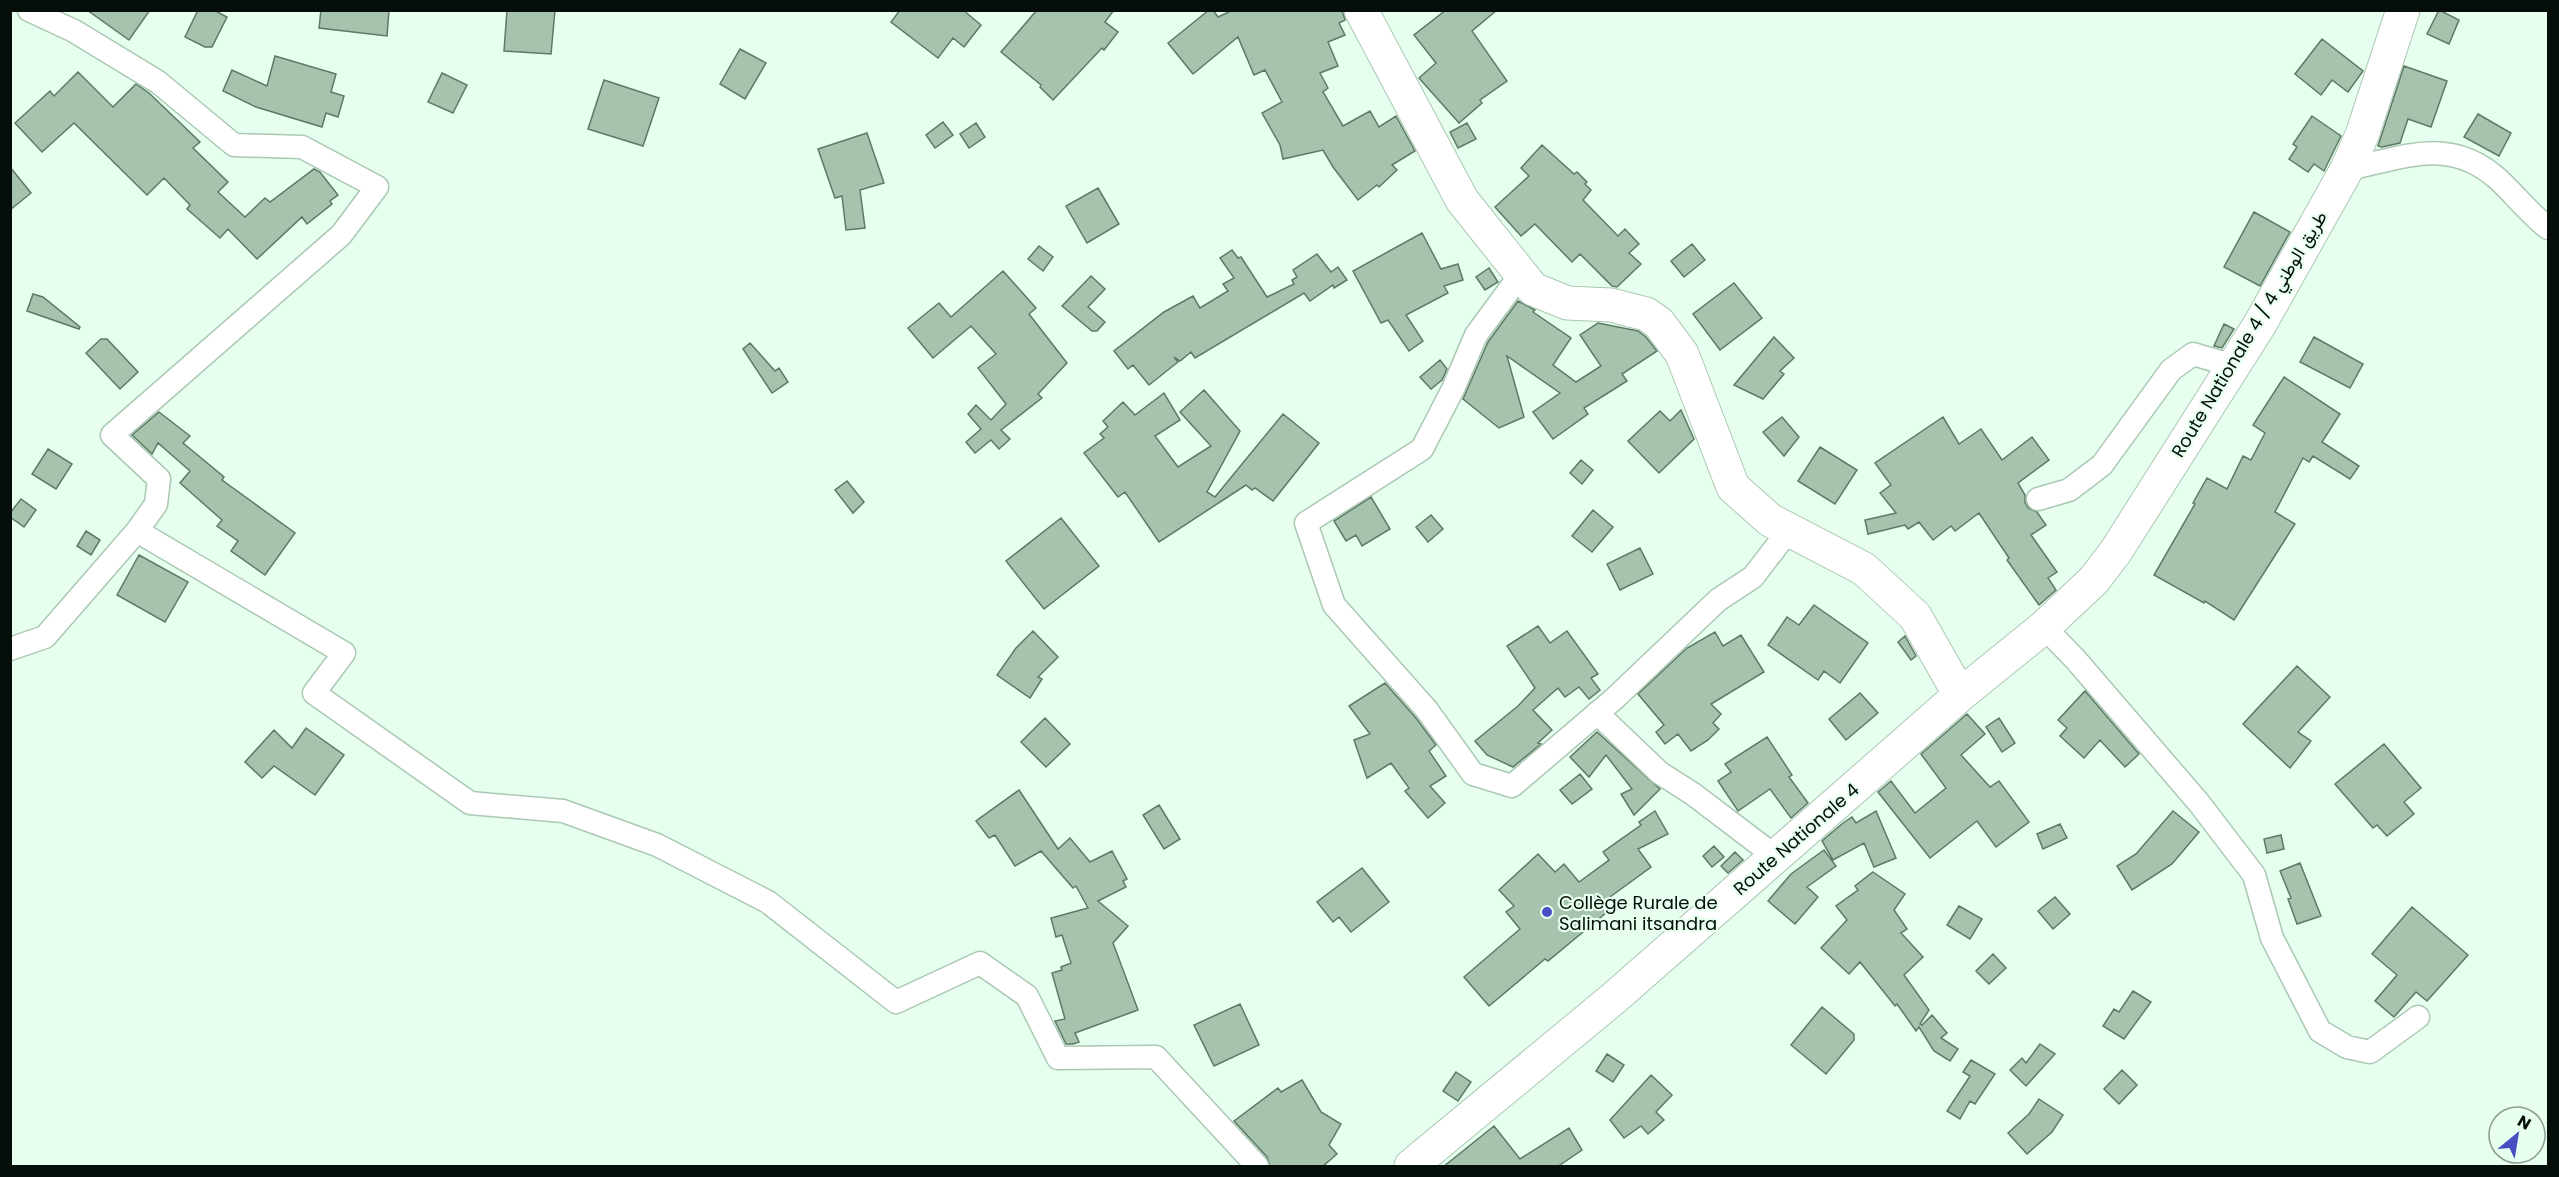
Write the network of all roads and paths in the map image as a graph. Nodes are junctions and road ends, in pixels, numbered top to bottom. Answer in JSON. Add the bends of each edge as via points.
{"nodes":[{"id":1,"x":29,"y":10,"type":"edge"},
{"id":2,"x":1362,"y":10,"type":"edge"},
{"id":3,"x":2403,"y":10,"type":"edge"},
{"id":4,"x":2347,"y":169,"type":"junction"},
{"id":5,"x":2548,"y":228,"type":"edge"},
{"id":6,"x":1521,"y":274,"type":"junction"},
{"id":7,"x":2234,"y":366,"type":"junction"},
{"id":8,"x":2038,"y":500,"type":"dead end"},
{"id":9,"x":1789,"y":530,"type":"junction"},
{"id":10,"x":137,"y":531,"type":"junction"},
{"id":11,"x":2044,"y":627,"type":"junction"},
{"id":12,"x":10,"y":650,"type":"edge"},
{"id":13,"x":1960,"y":695,"type":"junction"},
{"id":14,"x":1597,"y":713,"type":"junction"},
{"id":15,"x":1776,"y":856,"type":"junction"},
{"id":16,"x":2418,"y":1017,"type":"dead end"},
{"id":17,"x":1257,"y":1167,"type":"edge"},
{"id":18,"x":1411,"y":1167,"type":"edge"}],
"edges":[{"from":1,"to":10,"type":"street","via":[[74,31],[158,82],[234,145],[302,147],[377,187],[341,235],[112,435],[159,479],[156,504]]},
{"from":2,"to":6,"type":"main road","via":[[1462,200]]},
{"from":3,"to":4,"type":"main road","name":"Route Nationale 4 / طريق الوطني 4"},
{"from":4,"to":5,"type":"street","via":[[2406,155],[2463,156],[2498,179]]},
{"from":4,"to":7,"type":"main road","name":"Route Nationale 4 / طريق الوطني 4"},
{"from":6,"to":9,"type":"main road","via":[[1533,289],[1568,303],[1611,305],[1646,314],[1659,323],[1682,354],[1733,488],[1770,520]]},
{"from":6,"to":14,"type":"street","via":[[1476,335],[1422,449],[1306,523],[1334,605],[1427,710],[1473,774],[1512,786]]},
{"from":7,"to":8,"type":"street","via":[[2193,354],[2171,370],[2102,465],[2069,489]]},
{"from":7,"to":11,"type":"main road","name":"Route Nationale 4 / طريق الوطني 4","via":[[2116,551],[2094,580]]},
{"from":9,"to":13,"type":"main road","via":[[1864,569],[1915,616]]},
{"from":9,"to":14,"type":"street","via":[[1753,577],[1718,600]]},
{"from":10,"to":12,"type":"street","via":[[45,637]]},
{"from":10,"to":17,"type":"street","via":[[344,653],[314,693],[470,803],[563,811],[657,845],[768,902],[896,1002],[980,963],[1027,996],[1058,1059],[1156,1057]]},
{"from":11,"to":13,"type":"main road","name":"Route Nationale 4"},
{"from":11,"to":16,"type":"street","via":[[2199,803],[2254,875],[2272,938],[2320,1031],[2347,1047],[2370,1052]]},
{"from":13,"to":15,"type":"main road","name":"Route Nationale 4"},
{"from":14,"to":15,"type":"street","via":[[1660,773]]},
{"from":15,"to":18,"type":"main road","name":"Route Nationale 4","via":[[1614,998]]}]}
